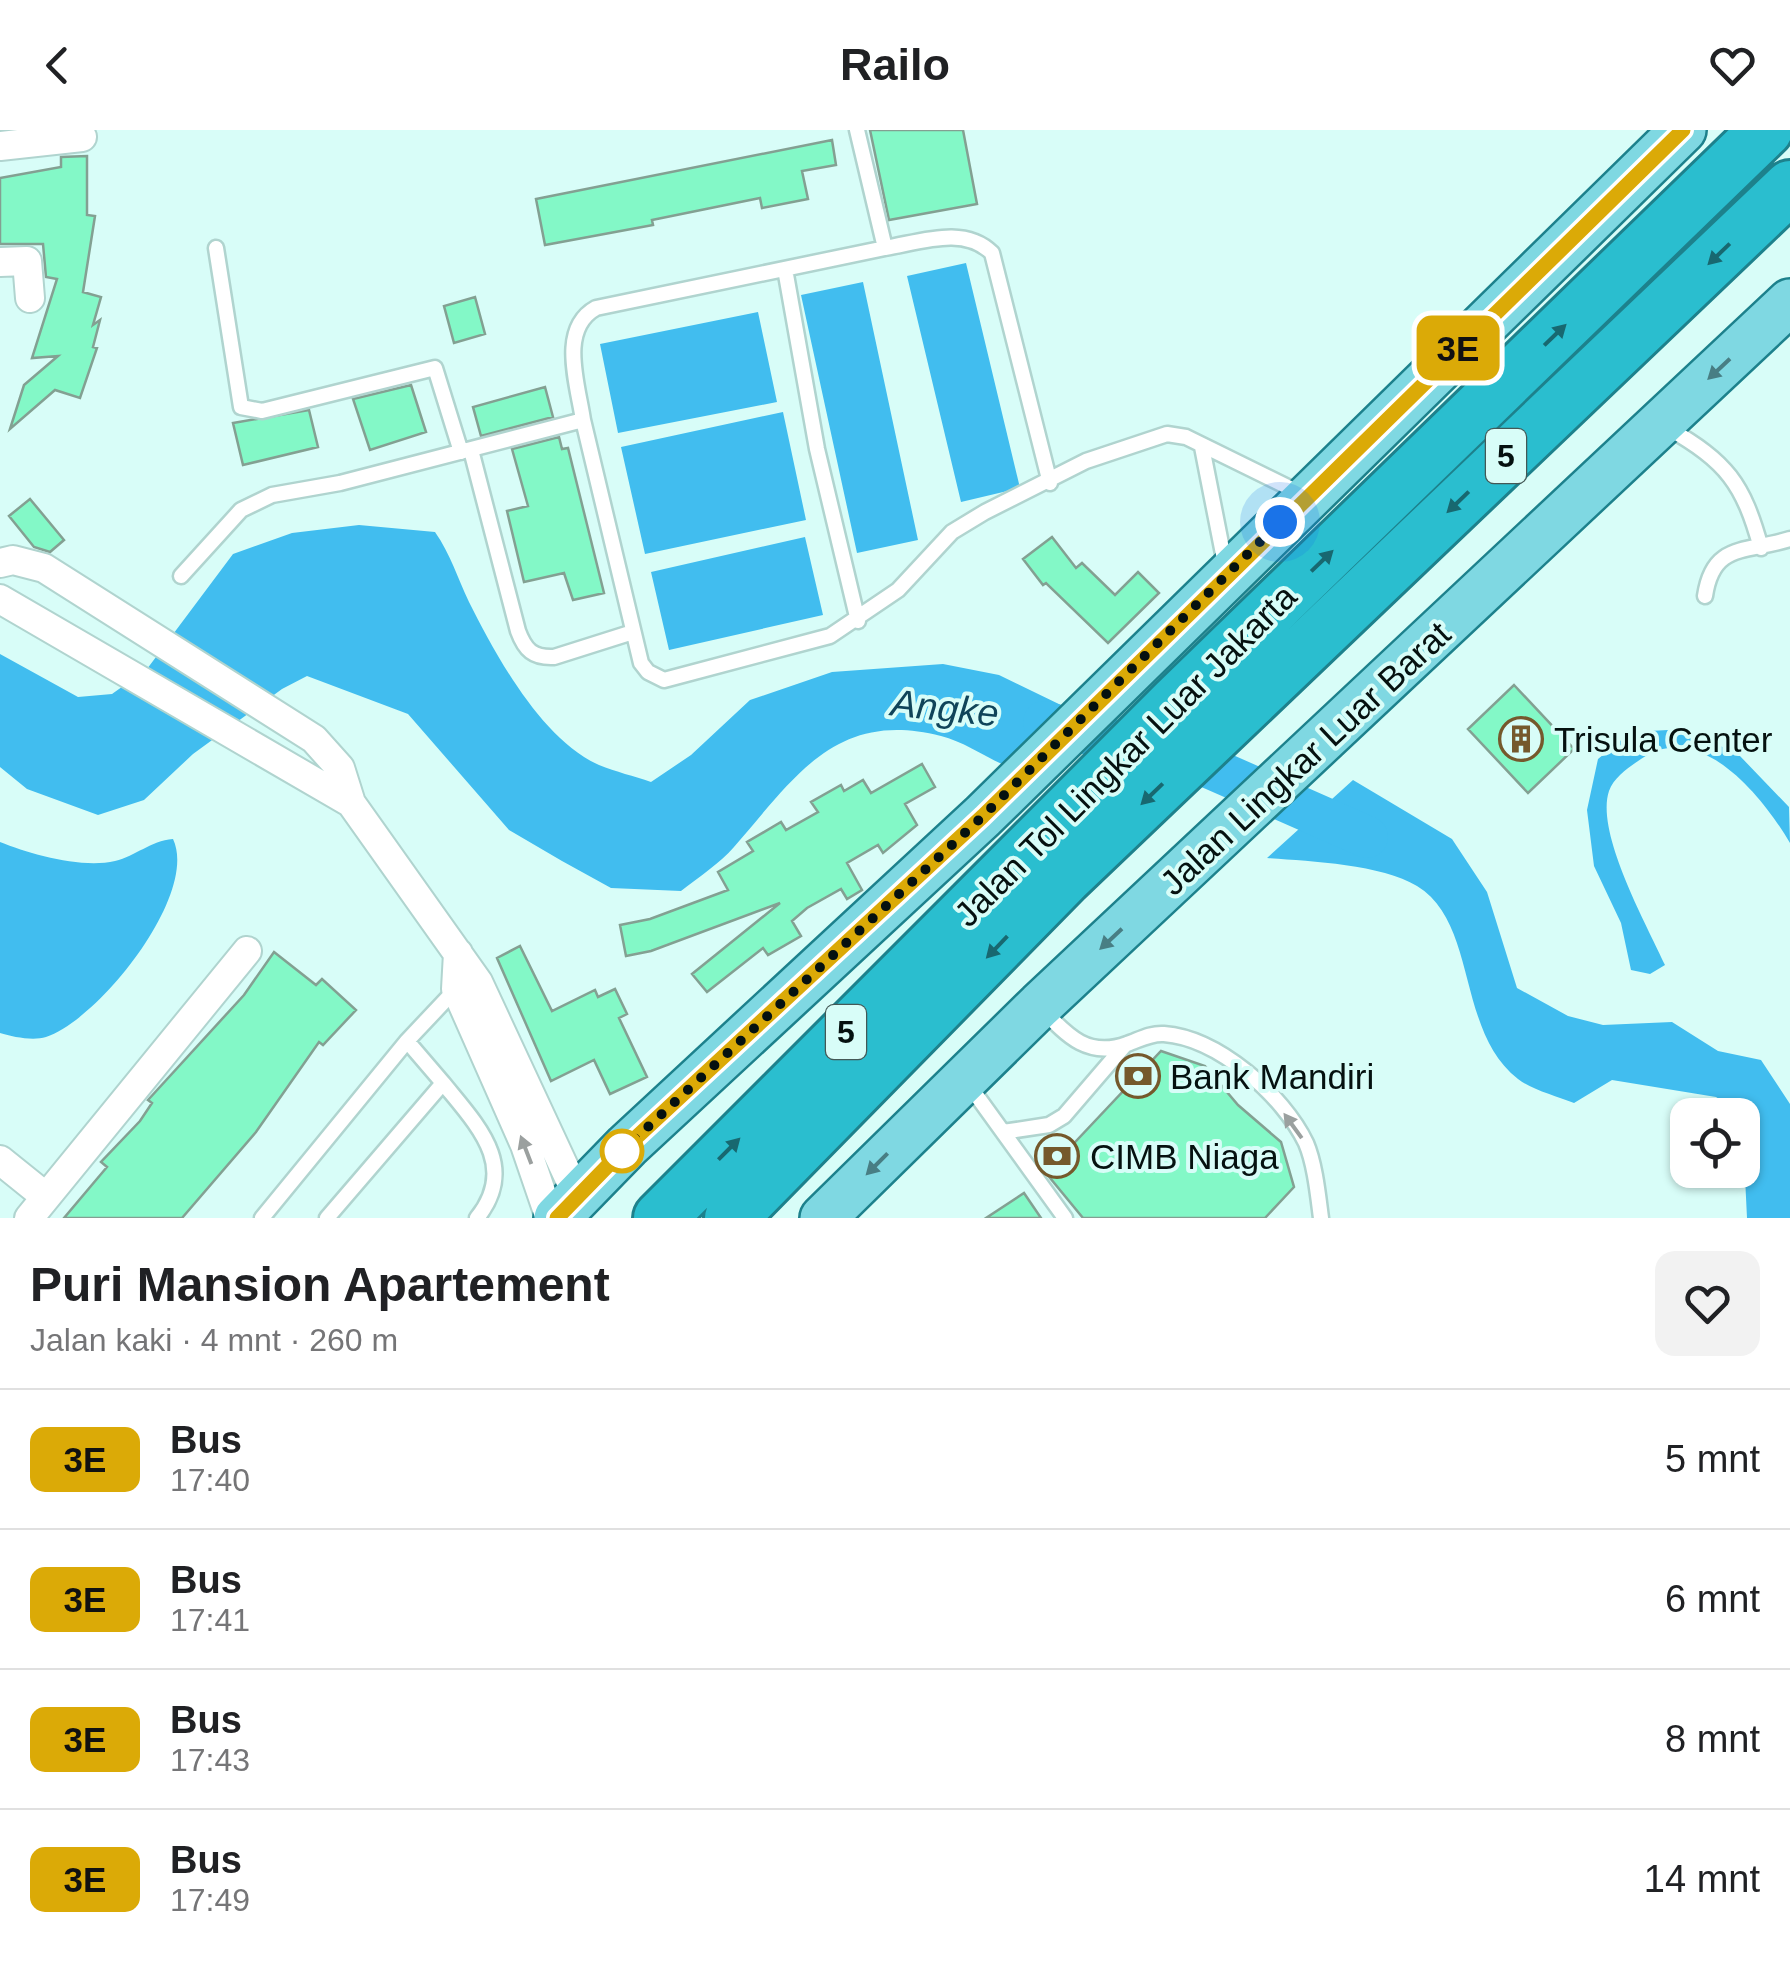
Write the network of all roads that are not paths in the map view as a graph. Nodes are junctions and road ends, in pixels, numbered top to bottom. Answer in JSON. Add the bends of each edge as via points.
{"nodes":[{"id":1,"x":858,"y":130,"type":"edge"},
{"id":2,"x":1683,"y":130,"type":"edge"},
{"id":3,"x":1766,"y":130,"type":"edge"},
{"id":4,"x":82,"y":137,"type":"dead end"},
{"id":5,"x":0,"y":146,"type":"edge"},
{"id":6,"x":1790,"y":186,"type":"edge"},
{"id":7,"x":216,"y":248,"type":"dead end"},
{"id":8,"x":885,"y":248,"type":"junction"},
{"id":9,"x":0,"y":262,"type":"edge"},
{"id":10,"x":784,"y":269,"type":"junction"},
{"id":11,"x":30,"y":298,"type":"dead end"},
{"id":12,"x":1790,"y":302,"type":"edge"},
{"id":13,"x":582,"y":420,"type":"junction"},
{"id":14,"x":1662,"y":424,"type":"junction"},
{"id":15,"x":1202,"y":447,"type":"junction"},
{"id":16,"x":466,"y":451,"type":"junction"},
{"id":17,"x":1050,"y":483,"type":"junction"},
{"id":18,"x":1306,"y":495,"type":"junction"},
{"id":19,"x":1790,"y":539,"type":"edge"},
{"id":20,"x":1760,"y":548,"type":"junction"},
{"id":21,"x":0,"y":563,"type":"edge"},
{"id":22,"x":1227,"y":574,"type":"junction"},
{"id":23,"x":181,"y":576,"type":"dead end"},
{"id":24,"x":1705,"y":596,"type":"dead end"},
{"id":25,"x":0,"y":599,"type":"edge"},
{"id":26,"x":858,"y":621,"type":"junction"},
{"id":27,"x":633,"y":632,"type":"junction"},
{"id":28,"x":352,"y":803,"type":"junction"},
{"id":29,"x":247,"y":951,"type":"dead end"},
{"id":30,"x":467,"y":986,"type":"junction"},
{"id":31,"x":1040,"y":1006,"type":"junction"},
{"id":32,"x":407,"y":1041,"type":"junction"},
{"id":33,"x":1124,"y":1045,"type":"junction"},
{"id":34,"x":964,"y":1078,"type":"junction"},
{"id":35,"x":443,"y":1083,"type":"junction"},
{"id":36,"x":1003,"y":1132,"type":"junction"},
{"id":37,"x":0,"y":1160,"type":"edge"},
{"id":38,"x":38,"y":1208,"type":"edge"},
{"id":39,"x":562,"y":1211,"type":"edge"},
{"id":40,"x":834,"y":1214,"type":"edge"},
{"id":41,"x":262,"y":1218,"type":"edge"},
{"id":42,"x":327,"y":1218,"type":"edge"},
{"id":43,"x":477,"y":1218,"type":"edge"},
{"id":44,"x":660,"y":1218,"type":"edge"},
{"id":45,"x":732,"y":1218,"type":"edge"},
{"id":46,"x":1064,"y":1218,"type":"edge"},
{"id":47,"x":1321,"y":1218,"type":"edge"}],
"edges":[{"from":1,"to":8,"type":"lane"},
{"from":2,"to":18,"type":"main road"},
{"from":44,"to":3,"type":"highway","name":"Jalan Tol Lingkar Luar Jakarta","number":"5","one_way":true,"via":[[1163,716]]},
{"from":4,"to":5,"type":"street"},
{"from":6,"to":45,"type":"highway","name":"Jalan Tol Lingkar Luar Jakarta","number":"5","one_way":true,"via":[[1065,878]]},
{"from":7,"to":16,"type":"lane","via":[[241,407],[262,411],[435,368]]},
{"from":8,"to":10,"type":"lane"},
{"from":8,"to":17,"type":"lane","via":[[963,236],[992,253]]},
{"from":9,"to":11,"type":"street","via":[[26,261]]},
{"from":10,"to":13,"type":"lane","via":[[583,315],[573,352]]},
{"from":10,"to":26,"type":"lane"},
{"from":12,"to":14,"type":"main road","name":"Jalan Lingkar Luar Barat","one_way":true},
{"from":13,"to":16,"type":"lane"},
{"from":13,"to":27,"type":"lane"},
{"from":14,"to":20,"type":"lane","via":[[1714,454],[1730,472],[1749,504]]},
{"from":14,"to":31,"type":"main road","name":"Jalan Lingkar Luar Barat","one_way":true},
{"from":15,"to":17,"type":"lane","via":[[1166,434],[1086,461]]},
{"from":15,"to":18,"type":"lane"},
{"from":15,"to":22,"type":"lane"},
{"from":16,"to":23,"type":"lane","via":[[272,495],[241,510]]},
{"from":16,"to":27,"type":"lane","via":[[527,650],[554,657]]},
{"from":17,"to":26,"type":"lane","via":[[952,532]]},
{"from":18,"to":22,"type":"main road"},
{"from":19,"to":20,"type":"lane"},
{"from":20,"to":24,"type":"lane","via":[[1716,559]]},
{"from":21,"to":28,"type":"street","via":[[44,568],[314,738],[340,768]]},
{"from":22,"to":39,"type":"main road","via":[[990,809]]},
{"from":25,"to":28,"type":"street"},
{"from":26,"to":27,"type":"lane","via":[[830,636],[664,680],[641,663]]},
{"from":28,"to":30,"type":"street","via":[[458,953]]},
{"from":29,"to":38,"type":"street"},
{"from":30,"to":32,"type":"lane"},
{"from":30,"to":39,"type":"street"},
{"from":31,"to":33,"type":"lane","via":[[1083,1046],[1099,1052]]},
{"from":31,"to":34,"type":"main road","name":"Jalan Lingkar Luar Barat"},
{"from":32,"to":35,"type":"lane"},
{"from":32,"to":41,"type":"lane"},
{"from":33,"to":36,"type":"lane","via":[[1064,1116],[1049,1126]]},
{"from":47,"to":33,"type":"lane","one_way":true,"via":[[1307,1145],[1262,1088],[1200,1044],[1164,1034]]},
{"from":34,"to":36,"type":"lane"},
{"from":34,"to":40,"type":"main road","name":"Jalan Lingkar Luar Barat","one_way":true},
{"from":35,"to":42,"type":"lane"},
{"from":35,"to":43,"type":"lane","via":[[493,1154],[498,1181]]},
{"from":36,"to":46,"type":"lane"},
{"from":37,"to":38,"type":"street"}]}
